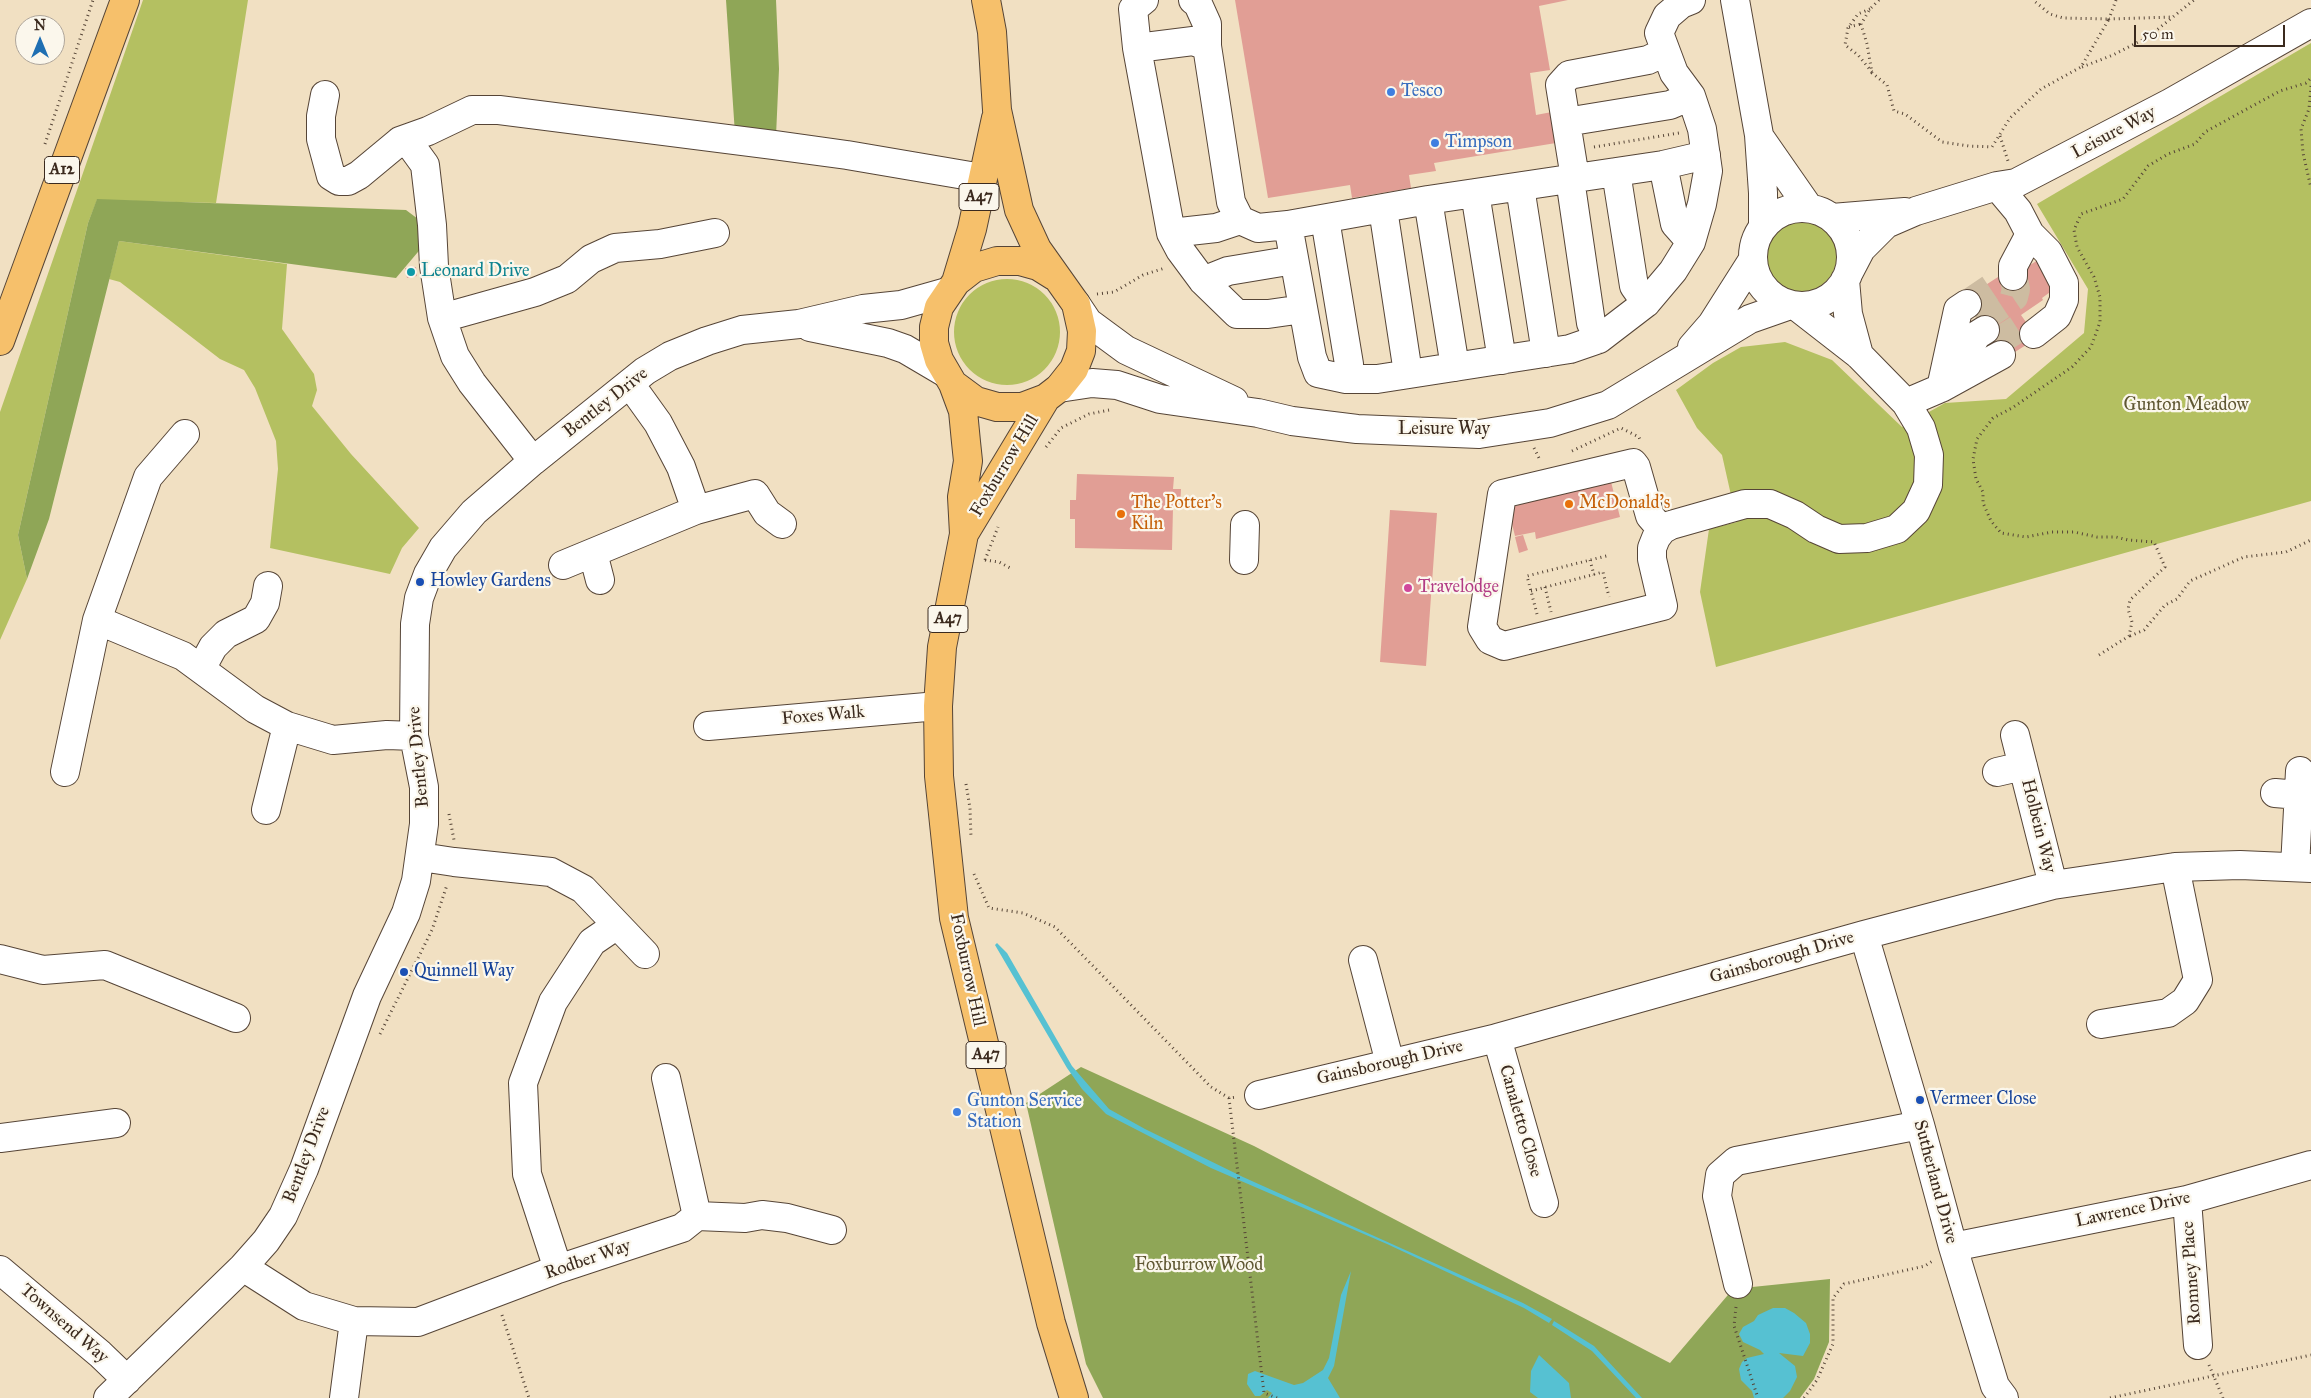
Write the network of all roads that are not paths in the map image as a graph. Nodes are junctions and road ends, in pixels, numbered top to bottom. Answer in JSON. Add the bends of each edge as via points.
{"nodes":[{"id":1,"x":125,"y":0,"type":"edge"},
{"id":2,"x":986,"y":0,"type":"edge"},
{"id":3,"x":1144,"y":0,"type":"edge"},
{"id":4,"x":1193,"y":0,"type":"edge"},
{"id":5,"x":1691,"y":0,"type":"edge"},
{"id":6,"x":1736,"y":0,"type":"edge"},
{"id":7,"x":2308,"y":33,"type":"edge"},
{"id":8,"x":1207,"y":46,"type":"junction"},
{"id":9,"x":1137,"y":48,"type":"junction"},
{"id":10,"x":1665,"y":52,"type":"junction"},
{"id":11,"x":325,"y":96,"type":"dead end"},
{"id":12,"x":1691,"y":96,"type":"junction"},
{"id":13,"x":998,"y":110,"type":"junction"},
{"id":14,"x":1566,"y":122,"type":"junction"},
{"id":15,"x":1759,"y":135,"type":"junction"},
{"id":16,"x":400,"y":141,"type":"junction"},
{"id":17,"x":1704,"y":142,"type":"junction"},
{"id":18,"x":1663,"y":165,"type":"junction"},
{"id":19,"x":1616,"y":172,"type":"junction"},
{"id":20,"x":982,"y":178,"type":"junction"},
{"id":21,"x":1572,"y":179,"type":"junction"},
{"id":22,"x":1996,"y":186,"type":"junction"},
{"id":23,"x":1520,"y":187,"type":"junction"},
{"id":24,"x":1475,"y":193,"type":"junction"},
{"id":25,"x":1428,"y":200,"type":"junction"},
{"id":26,"x":1383,"y":209,"type":"junction"},
{"id":27,"x":1916,"y":211,"type":"junction"},
{"id":28,"x":1820,"y":213,"type":"junction"},
{"id":29,"x":1325,"y":219,"type":"junction"},
{"id":30,"x":1240,"y":220,"type":"junction"},
{"id":31,"x":1288,"y":225,"type":"junction"},
{"id":32,"x":1763,"y":226,"type":"junction"},
{"id":33,"x":715,"y":233,"type":"dead end"},
{"id":34,"x":1171,"y":233,"type":"junction"},
{"id":35,"x":2030,"y":234,"type":"junction"},
{"id":36,"x":1691,"y":242,"type":"junction"},
{"id":37,"x":1294,"y":260,"type":"junction"},
{"id":38,"x":1752,"y":261,"type":"junction"},
{"id":39,"x":2009,"y":275,"type":"tunnel mouth"},
{"id":40,"x":1054,"y":276,"type":"junction"},
{"id":41,"x":1847,"y":276,"type":"junction"},
{"id":42,"x":1203,"y":281,"type":"junction"},
{"id":43,"x":951,"y":287,"type":"junction"},
{"id":44,"x":1090,"y":294,"type":"junction"},
{"id":45,"x":1646,"y":303,"type":"junction"},
{"id":46,"x":1793,"y":306,"type":"junction"},
{"id":47,"x":1303,"y":309,"type":"junction"},
{"id":48,"x":2040,"y":315,"type":"tunnel mouth"},
{"id":49,"x":442,"y":318,"type":"junction"},
{"id":50,"x":799,"y":324,"type":"junction"},
{"id":51,"x":1599,"y":339,"type":"junction"},
{"id":52,"x":0,"y":341,"type":"edge"},
{"id":53,"x":1546,"y":353,"type":"junction"},
{"id":54,"x":1859,"y":355,"type":"junction"},
{"id":55,"x":1502,"y":360,"type":"junction"},
{"id":56,"x":1678,"y":364,"type":"junction"},
{"id":57,"x":1454,"y":367,"type":"junction"},
{"id":58,"x":1408,"y":373,"type":"junction"},
{"id":59,"x":949,"y":378,"type":"junction"},
{"id":60,"x":1346,"y":379,"type":"junction"},
{"id":61,"x":630,"y":384,"type":"junction"},
{"id":62,"x":1941,"y":388,"type":"junction"},
{"id":63,"x":1052,"y":393,"type":"junction"},
{"id":64,"x":1906,"y":403,"type":"junction"},
{"id":65,"x":1258,"y":413,"type":"junction"},
{"id":66,"x":185,"y":434,"type":"dead end"},
{"id":67,"x":533,"y":461,"type":"junction"},
{"id":68,"x":696,"y":510,"type":"junction"},
{"id":69,"x":782,"y":524,"type":"dead end"},
{"id":70,"x":1245,"y":525,"type":"dead end"},
{"id":71,"x":1662,"y":530,"type":"junction"},
{"id":72,"x":964,"y":534,"type":"junction"},
{"id":73,"x":593,"y":553,"type":"junction"},
{"id":74,"x":1244,"y":560,"type":"dead end"},
{"id":75,"x":563,"y":565,"type":"dead end"},
{"id":76,"x":600,"y":580,"type":"dead end"},
{"id":77,"x":268,"y":586,"type":"dead end"},
{"id":78,"x":97,"y":620,"type":"junction"},
{"id":79,"x":201,"y":668,"type":"junction"},
{"id":80,"x":938,"y":706,"type":"junction"},
{"id":81,"x":287,"y":726,"type":"junction"},
{"id":82,"x":708,"y":726,"type":"dead end"},
{"id":83,"x":2015,"y":735,"type":"dead end"},
{"id":84,"x":414,"y":736,"type":"junction"},
{"id":85,"x":65,"y":772,"type":"dead end"},
{"id":86,"x":2291,"y":786,"type":"dead end"},
{"id":87,"x":266,"y":810,"type":"dead end"},
{"id":88,"x":421,"y":856,"type":"junction"},
{"id":89,"x":2175,"y":867,"type":"junction"},
{"id":90,"x":2303,"y":867,"type":"edge"},
{"id":91,"x":2053,"y":885,"type":"junction"},
{"id":92,"x":617,"y":925,"type":"junction"},
{"id":93,"x":1864,"y":935,"type":"junction"},
{"id":94,"x":645,"y":954,"type":"dead end"},
{"id":95,"x":0,"y":959,"type":"edge"},
{"id":96,"x":1363,"y":960,"type":"dead end"},
{"id":97,"x":236,"y":1018,"type":"dead end"},
{"id":98,"x":2101,"y":1024,"type":"dead end"},
{"id":99,"x":1497,"y":1038,"type":"junction"},
{"id":100,"x":1390,"y":1063,"type":"junction"},
{"id":101,"x":666,"y":1078,"type":"dead end"},
{"id":102,"x":1258,"y":1095,"type":"road end"},
{"id":103,"x":116,"y":1123,"type":"dead end"},
{"id":104,"x":1920,"y":1125,"type":"junction"},
{"id":105,"x":0,"y":1138,"type":"edge"},
{"id":106,"x":2311,"y":1165,"type":"edge"},
{"id":107,"x":2187,"y":1200,"type":"junction"},
{"id":108,"x":1544,"y":1203,"type":"dead end"},
{"id":109,"x":689,"y":1222,"type":"junction"},
{"id":110,"x":832,"y":1230,"type":"dead end"},
{"id":111,"x":1953,"y":1247,"type":"junction"},
{"id":112,"x":243,"y":1268,"type":"junction"},
{"id":113,"x":558,"y":1269,"type":"junction"},
{"id":114,"x":0,"y":1270,"type":"edge"},
{"id":115,"x":1738,"y":1284,"type":"road end"},
{"id":116,"x":354,"y":1321,"type":"junction"},
{"id":117,"x":2198,"y":1346,"type":"road end"},
{"id":118,"x":118,"y":1389,"type":"edge"},
{"id":119,"x":1999,"y":1396,"type":"edge"},
{"id":120,"x":344,"y":1398,"type":"edge"},
{"id":121,"x":1074,"y":1398,"type":"edge"}],
"edges":[{"from":1,"to":52,"type":"highway","number":"A12"},
{"from":2,"to":13,"type":"highway","number":"A47"},
{"from":3,"to":9,"type":"street","via":[[1133,9]]},
{"from":4,"to":8,"type":"street","via":[[1207,24]]},
{"from":5,"to":10,"type":"street","via":[[1667,16],[1659,33]]},
{"from":6,"to":15,"type":"street"},
{"from":7,"to":22,"type":"street","name":"Leisure Way","via":[[2016,183]]},
{"from":8,"to":9,"type":"street","via":[[1193,41]]},
{"from":8,"to":30,"type":"street","via":[[1231,202]]},
{"from":9,"to":34,"type":"street"},
{"from":10,"to":12,"type":"street","via":[[1674,73]]},
{"from":10,"to":14,"type":"street","via":[[1648,60],[1569,75],[1560,85]]},
{"from":11,"to":16,"type":"street","via":[[321,139],[331,176],[339,181],[348,181]]},
{"from":12,"to":14,"type":"street","via":[[1670,105]]},
{"from":12,"to":17,"type":"street"},
{"from":13,"to":20,"type":"highway","number":"A47"},
{"from":13,"to":40,"type":"highway","number":"A47","via":[[1019,210]]},
{"from":14,"to":21,"type":"street"},
{"from":15,"to":28,"type":"street"},
{"from":15,"to":32,"type":"street"},
{"from":16,"to":20,"type":"street","via":[[472,110],[499,110],[847,155]]},
{"from":16,"to":49,"type":"street","via":[[412,147],[425,165]]},
{"from":17,"to":18,"type":"street"},
{"from":17,"to":36,"type":"street","via":[[1708,171]]},
{"from":18,"to":19,"type":"street"},
{"from":18,"to":36,"type":"street","via":[[1675,224]]},
{"from":19,"to":21,"type":"street"},
{"from":19,"to":45,"type":"street","via":[[1634,286]]},
{"from":20,"to":43,"type":"highway","number":"A47","via":[[972,229]]},
{"from":21,"to":23,"type":"street"},
{"from":21,"to":51,"type":"street","via":[[1591,323]]},
{"from":22,"to":27,"type":"street","name":"Leisure Way"},
{"from":22,"to":35,"type":"street","via":[[2018,211]]},
{"from":23,"to":24,"type":"street"},
{"from":23,"to":53,"type":"street"},
{"from":24,"to":25,"type":"street"},
{"from":24,"to":55,"type":"street"},
{"from":25,"to":26,"type":"street"},
{"from":25,"to":57,"type":"street"},
{"from":26,"to":29,"type":"street"},
{"from":26,"to":58,"type":"street"},
{"from":27,"to":28,"type":"street","name":"Leisure Way"},
{"from":27,"to":41,"type":"street","name":"Leisure Way","via":[[1886,224],[1861,249]]},
{"from":28,"to":32,"type":"street","name":"Leisure Way","via":[[1788,209]]},
{"from":28,"to":41,"type":"street","via":[[1841,227],[1851,248]]},
{"from":29,"to":31,"type":"street"},
{"from":29,"to":60,"type":"street","via":[[1349,364]]},
{"from":30,"to":31,"type":"street","via":[[1258,228]]},
{"from":30,"to":34,"type":"street","via":[[1216,228]]},
{"from":31,"to":37,"type":"street"},
{"from":32,"to":38,"type":"street","name":"Leisure Way","via":[[1753,248]]},
{"from":33,"to":49,"type":"street","via":[[683,227],[660,244],[615,248],[591,259],[567,279],[535,292]]},
{"from":34,"to":42,"type":"street"},
{"from":35,"to":39,"type":"street"},
{"from":35,"to":48,"type":"street","via":[[2048,252],[2064,283]]},
{"from":36,"to":45,"type":"street","via":[[1673,271]]},
{"from":37,"to":42,"type":"street","via":[[1228,271]]},
{"from":37,"to":47,"type":"street"},
{"from":38,"to":46,"type":"street","via":[[1754,273],[1768,293]]},
{"from":38,"to":56,"type":"street","name":"Leisure Way","via":[[1712,324]]},
{"from":40,"to":43,"type":"highway","via":[[1038,266],[1020,261],[997,261],[974,268]]},
{"from":40,"to":44,"type":"highway","via":[[1066,288]]},
{"from":41,"to":46,"type":"street","name":"Leisure Way","via":[[1839,290],[1819,303]]},
{"from":41,"to":54,"type":"street","via":[[1848,314]]},
{"from":42,"to":47,"type":"street","via":[[1237,314]]},
{"from":43,"to":50,"type":"street","name":"Bentley Drive","via":[[901,305],[863,309]]},
{"from":43,"to":59,"type":"highway","via":[[939,307],[934,326],[934,343]]},
{"from":44,"to":63,"type":"highway","via":[[1081,351],[1074,368]]},
{"from":44,"to":65,"type":"street","name":"Leisure Way","via":[[1093,327],[1126,350]]},
{"from":45,"to":51,"type":"street"},
{"from":46,"to":54,"type":"street"},
{"from":46,"to":56,"type":"street","name":"Leisure Way","via":[[1750,320]]},
{"from":47,"to":60,"type":"street","via":[[1318,373]]},
{"from":49,"to":67,"type":"street","via":[[455,356],[472,383]]},
{"from":50,"to":59,"type":"street","name":"Bentley Drive","via":[[905,349]]},
{"from":50,"to":61,"type":"street","name":"Bentley Drive","via":[[742,330],[707,341],[670,356]]},
{"from":51,"to":53,"type":"street"},
{"from":53,"to":55,"type":"street"},
{"from":54,"to":64,"type":"street"},
{"from":55,"to":57,"type":"street"},
{"from":56,"to":65,"type":"street","name":"Leisure Way","via":[[1608,404],[1550,423],[1479,434],[1357,429]]},
{"from":57,"to":58,"type":"street"},
{"from":58,"to":60,"type":"street","via":[[1377,379]]},
{"from":59,"to":63,"type":"highway","via":[[976,400],[998,407],[1022,407]]},
{"from":59,"to":72,"type":"highway","name":"Foxburrow Hill","number":"A47","via":[[963,411],[968,461],[962,497]]},
{"from":61,"to":67,"type":"street","name":"Bentley Drive"},
{"from":61,"to":68,"type":"street","via":[[658,423],[681,467]]},
{"from":62,"to":62,"type":"street","via":[[1961,319],[1983,328]]},
{"from":62,"to":64,"type":"street"},
{"from":63,"to":65,"type":"street","name":"Leisure Way","via":[[1092,383],[1117,385],[1160,399]]},
{"from":63,"to":72,"type":"highway","name":"Foxburrow Hill","number":"A47"},
{"from":64,"to":71,"type":"street","via":[[1921,428],[1929,455],[1928,485],[1916,512],[1897,529],[1867,538],[1839,539],[1770,504],[1745,504]]},
{"from":66,"to":78,"type":"street","via":[[148,476]]},
{"from":67,"to":84,"type":"street","name":"Bentley Drive","via":[[461,526],[428,574],[419,598],[415,624]]},
{"from":68,"to":69,"type":"street","via":[[755,494],[767,514]]},
{"from":68,"to":73,"type":"street"},
{"from":70,"to":74,"type":"street"},
{"from":71,"to":71,"type":"street","via":[[1650,516],[1636,467],[1628,463],[1502,494],[1496,530],[1511,553],[1506,590],[1484,614],[1482,628],[1490,640],[1504,646],[1536,629],[1663,606],[1652,558],[1652,548]]},
{"from":72,"to":80,"type":"highway","name":"Foxburrow Hill","number":"A47","via":[[942,647]]},
{"from":73,"to":75,"type":"street"},
{"from":73,"to":76,"type":"street"},
{"from":77,"to":79,"type":"street","via":[[265,603],[256,619],[226,634],[213,647]]},
{"from":78,"to":79,"type":"street","via":[[183,656]]},
{"from":78,"to":85,"type":"street"},
{"from":79,"to":81,"type":"street","via":[[255,708]]},
{"from":80,"to":82,"type":"street","name":"Foxes Walk"},
{"from":80,"to":121,"type":"highway","name":"Foxburrow Hill","number":"A47","via":[[939,776],[954,918],[1051,1323]]},
{"from":81,"to":84,"type":"street","via":[[333,740]]},
{"from":81,"to":87,"type":"street"},
{"from":83,"to":91,"type":"street","name":"Holbein Way","via":[[2010,769]]},
{"from":84,"to":88,"type":"street","name":"Bentley Drive","via":[[424,787]]},
{"from":86,"to":90,"type":"street"},
{"from":88,"to":92,"type":"street","via":[[551,872],[583,890]]},
{"from":88,"to":112,"type":"street","name":"Bentley Drive","via":[[406,913],[367,996],[292,1197],[266,1241]]},
{"from":89,"to":90,"type":"street","name":"Gainsborough Drive"},
{"from":89,"to":91,"type":"street","name":"Gainsborough Drive"},
{"from":89,"to":98,"type":"street","via":[[2198,980],[2185,1001],[2168,1013]]},
{"from":91,"to":93,"type":"street","name":"Gainsborough Drive"},
{"from":92,"to":94,"type":"street"},
{"from":92,"to":113,"type":"street","via":[[592,942],[553,1002],[523,1082],[527,1174]]},
{"from":93,"to":99,"type":"street","name":"Gainsborough Drive"},
{"from":93,"to":104,"type":"street","name":"Sutherland Drive"},
{"from":95,"to":97,"type":"street","via":[[43,970],[105,965]]},
{"from":96,"to":100,"type":"street"},
{"from":99,"to":100,"type":"street","name":"Gainsborough Drive"},
{"from":99,"to":108,"type":"street","name":"Canaletto Close"},
{"from":100,"to":102,"type":"street","name":"Gainsborough Drive"},
{"from":101,"to":109,"type":"street"},
{"from":103,"to":105,"type":"street"},
{"from":104,"to":111,"type":"street","name":"Sutherland Drive"},
{"from":104,"to":115,"type":"street","via":[[1736,1161],[1720,1175],[1717,1196]]},
{"from":106,"to":107,"type":"street","name":"Lawrence Drive"},
{"from":107,"to":111,"type":"street","name":"Lawrence Drive"},
{"from":107,"to":117,"type":"street","name":"Romney Place"},
{"from":109,"to":110,"type":"street","via":[[762,1215]]},
{"from":109,"to":113,"type":"street","name":"Rodber Way"},
{"from":111,"to":119,"type":"street","name":"Sutherland Drive"},
{"from":112,"to":116,"type":"street","name":"Rodber Way","via":[[304,1306]]},
{"from":112,"to":118,"type":"street","name":"Bentley Drive"},
{"from":113,"to":116,"type":"street","name":"Rodber Way","via":[[418,1322]]},
{"from":114,"to":118,"type":"street","name":"Townsend Way","via":[[100,1354]]},
{"from":116,"to":120,"type":"street"}]}
